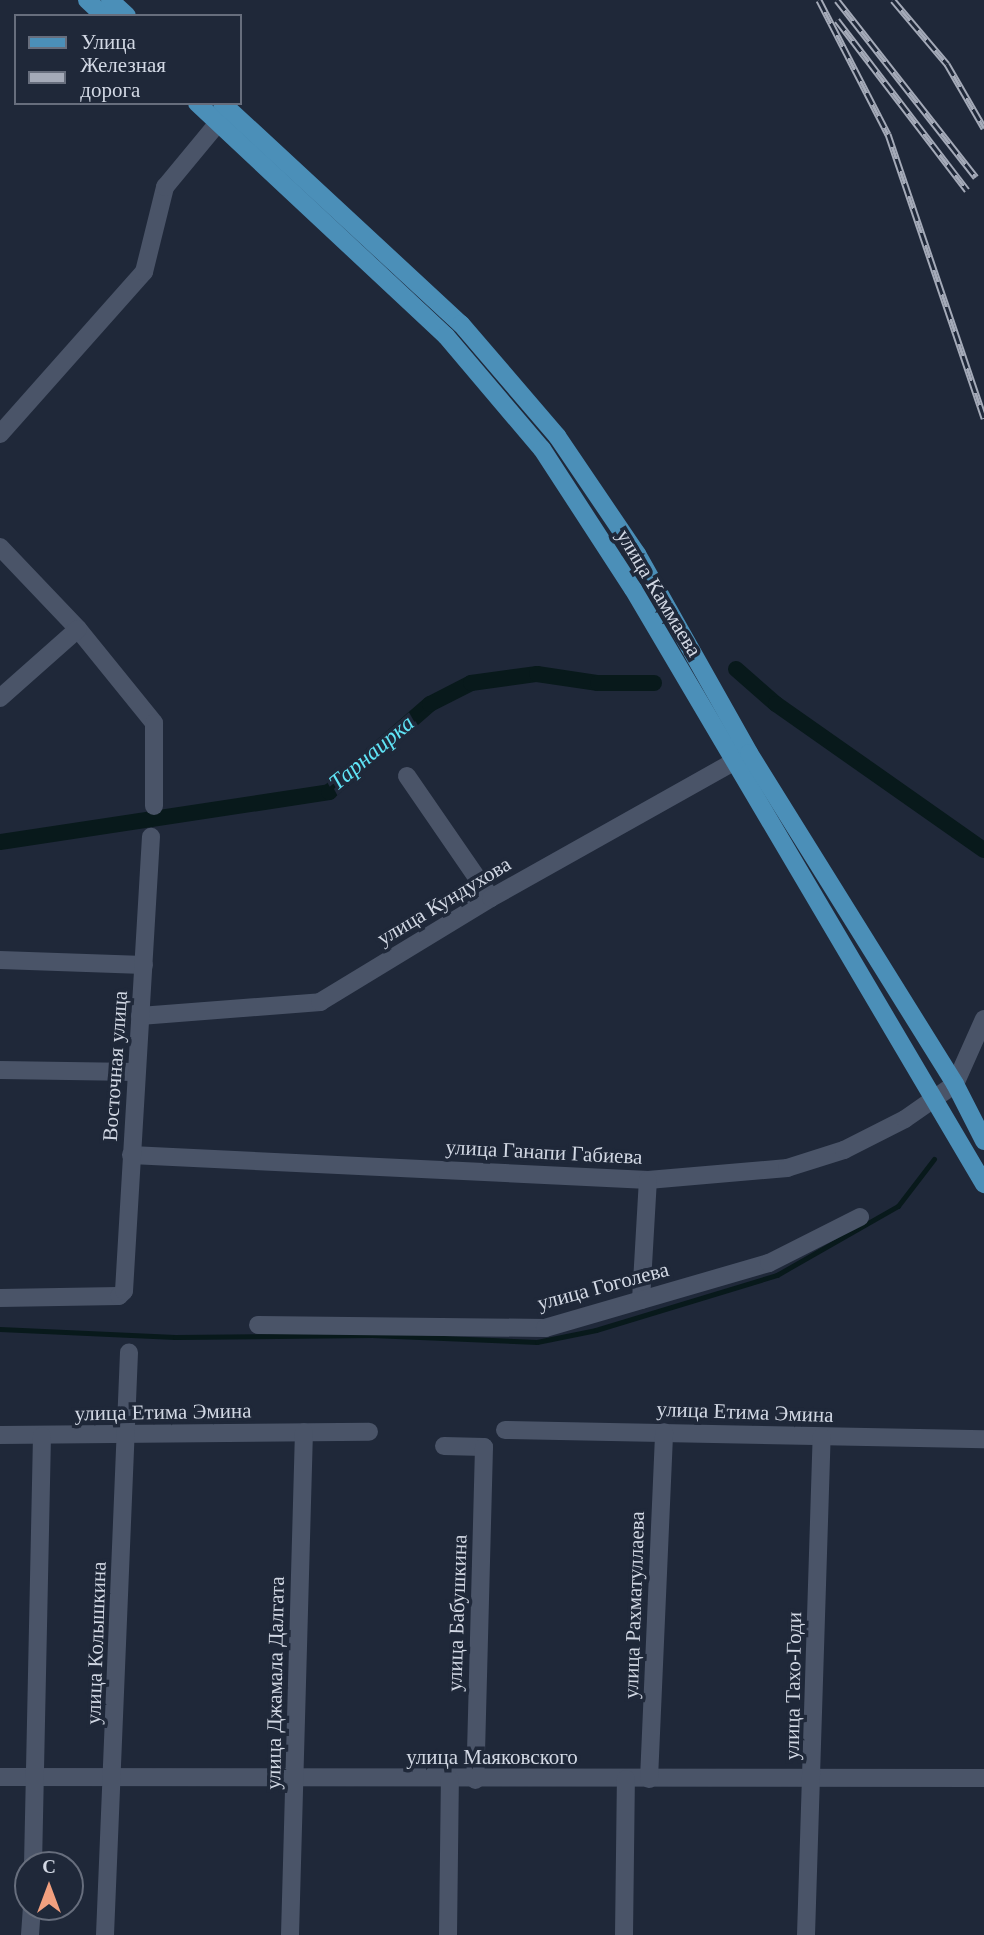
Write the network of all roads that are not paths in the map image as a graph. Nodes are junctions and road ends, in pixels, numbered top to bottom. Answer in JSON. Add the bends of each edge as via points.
{"nodes":[{"id":1,"x":87,"y":0,"type":"edge"},
{"id":2,"x":110,"y":0,"type":"edge"},
{"id":3,"x":102,"y":14,"type":"edge"},
{"id":4,"x":125,"y":14,"type":"edge"},
{"id":5,"x":203,"y":105,"type":"edge"},
{"id":6,"x":223,"y":112,"type":"edge"},
{"id":7,"x":0,"y":434,"type":"edge"},
{"id":8,"x":0,"y":547,"type":"edge"},
{"id":9,"x":78,"y":629,"type":"junction"},
{"id":10,"x":0,"y":698,"type":"edge"},
{"id":11,"x":749,"y":753,"type":"junction"},
{"id":12,"x":733,"y":764,"type":"junction"},
{"id":13,"x":407,"y":776,"type":"dead end"},
{"id":14,"x":154,"y":806,"type":"dead end"},
{"id":15,"x":152,"y":836,"type":"dead end"},
{"id":16,"x":491,"y":898,"type":"junction"},
{"id":17,"x":0,"y":960,"type":"edge"},
{"id":18,"x":144,"y":965,"type":"junction"},
{"id":19,"x":140,"y":1016,"type":"junction"},
{"id":20,"x":984,"y":1019,"type":"edge"},
{"id":21,"x":0,"y":1069,"type":"edge"},
{"id":22,"x":136,"y":1072,"type":"junction"},
{"id":23,"x":955,"y":1084,"type":"junction"},
{"id":24,"x":936,"y":1096,"type":"junction"},
{"id":25,"x":984,"y":1141,"type":"edge"},
{"id":26,"x":131,"y":1154,"type":"junction"},
{"id":27,"x":648,"y":1180,"type":"junction"},
{"id":28,"x":984,"y":1184,"type":"edge"},
{"id":29,"x":860,"y":1217,"type":"dead end"},
{"id":30,"x":0,"y":1298,"type":"edge"},
{"id":31,"x":641,"y":1300,"type":"junction"},
{"id":32,"x":258,"y":1325,"type":"dead end"},
{"id":33,"x":129,"y":1352,"type":"dead end"},
{"id":34,"x":505,"y":1430,"type":"dead end"},
{"id":35,"x":304,"y":1432,"type":"junction"},
{"id":36,"x":369,"y":1432,"type":"dead end"},
{"id":37,"x":664,"y":1432,"type":"junction"},
{"id":38,"x":0,"y":1435,"type":"edge"},
{"id":39,"x":125,"y":1435,"type":"junction"},
{"id":40,"x":42,"y":1436,"type":"junction"},
{"id":41,"x":822,"y":1437,"type":"junction"},
{"id":42,"x":984,"y":1439,"type":"edge"},
{"id":43,"x":444,"y":1446,"type":"dead end"},
{"id":44,"x":0,"y":1777,"type":"edge"},
{"id":45,"x":37,"y":1777,"type":"junction"},
{"id":46,"x":114,"y":1778,"type":"junction"},
{"id":47,"x":984,"y":1778,"type":"edge"},
{"id":48,"x":626,"y":1779,"type":"junction"},
{"id":49,"x":649,"y":1779,"type":"junction"},
{"id":50,"x":295,"y":1780,"type":"junction"},
{"id":51,"x":450,"y":1780,"type":"junction"},
{"id":52,"x":475,"y":1780,"type":"junction"},
{"id":53,"x":813,"y":1780,"type":"junction"},
{"id":54,"x":34,"y":1851,"type":"edge"},
{"id":55,"x":105,"y":1935,"type":"edge"},
{"id":56,"x":290,"y":1935,"type":"edge"},
{"id":57,"x":448,"y":1935,"type":"edge"},
{"id":58,"x":624,"y":1935,"type":"edge"},
{"id":59,"x":806,"y":1935,"type":"edge"}],
"edges":[{"from":1,"to":3,"type":"main road"},
{"from":2,"to":4,"type":"main road"},
{"from":5,"to":6,"type":"main road","name":"улица Каммаева"},
{"from":6,"to":7,"type":"street","via":[[165,187],[144,272]]},
{"from":6,"to":11,"type":"main road","name":"улица Каммаева","via":[[461,324],[557,436],[637,554]]},
{"from":6,"to":12,"type":"main road","name":"улица Каммаева","via":[[446,336],[542,449],[633,589]]},
{"from":8,"to":9,"type":"street"},
{"from":9,"to":10,"type":"street"},
{"from":9,"to":14,"type":"street","via":[[154,723]]},
{"from":11,"to":12,"type":"street","name":"улица Кундухова"},
{"from":11,"to":23,"type":"main road","name":"улица Каммаева"},
{"from":12,"to":16,"type":"street","name":"улица Кундухова"},
{"from":12,"to":24,"type":"main road","name":"улица Каммаева"},
{"from":13,"to":16,"type":"street"},
{"from":15,"to":18,"type":"street","name":"Восточная улица"},
{"from":16,"to":19,"type":"street","name":"улица Кундухова","via":[[320,1002]]},
{"from":17,"to":18,"type":"street"},
{"from":18,"to":19,"type":"street","name":"Восточная улица"},
{"from":19,"to":22,"type":"street","name":"Восточная улица"},
{"from":20,"to":23,"type":"street"},
{"from":21,"to":22,"type":"street"},
{"from":22,"to":26,"type":"street","name":"Восточная улица"},
{"from":23,"to":24,"type":"street","name":"улица Ганапи Габиева"},
{"from":23,"to":25,"type":"main road","name":"улица Каммаева"},
{"from":24,"to":27,"type":"street","name":"улица Ганапи Габиева","via":[[905,1119],[844,1150],[787,1168]]},
{"from":24,"to":28,"type":"main road","name":"улица Каммаева"},
{"from":26,"to":27,"type":"street","name":"улица Ганапи Габиева"},
{"from":26,"to":30,"type":"street","name":"Восточная улица","via":[[126,1283],[119,1296]]},
{"from":27,"to":31,"type":"street"},
{"from":29,"to":31,"type":"street","name":"улица Гоголева","via":[[769,1263]]},
{"from":31,"to":32,"type":"street","name":"улица Гоголева","via":[[545,1328]]},
{"from":33,"to":39,"type":"street","name":"улица Колышкина"},
{"from":34,"to":37,"type":"street","name":"улица Етима Эмина"},
{"from":35,"to":36,"type":"street","name":"улица Етима Эмина"},
{"from":35,"to":39,"type":"street","name":"улица Етима Эмина"},
{"from":35,"to":50,"type":"street","name":"улица Джамала Далгата"},
{"from":37,"to":41,"type":"street","name":"улица Етима Эмина"},
{"from":37,"to":49,"type":"street","name":"улица Рахматуллаева"},
{"from":38,"to":40,"type":"street","name":"улица Етима Эмина"},
{"from":39,"to":40,"type":"street","name":"улица Етима Эмина"},
{"from":39,"to":46,"type":"street","name":"улица Колышкина"},
{"from":40,"to":45,"type":"street"},
{"from":41,"to":42,"type":"street","name":"улица Етима Эмина"},
{"from":41,"to":53,"type":"street","name":"улица Тахо-Годи"},
{"from":43,"to":52,"type":"street","name":"улица Бабушкина","via":[[484,1447]]},
{"from":44,"to":45,"type":"street","name":"улица Маяковского"},
{"from":45,"to":46,"type":"street","name":"улица Маяковского"},
{"from":45,"to":54,"type":"street"},
{"from":46,"to":50,"type":"street","name":"улица Маяковского"},
{"from":46,"to":55,"type":"street","name":"улица Колышкина"},
{"from":47,"to":53,"type":"street","name":"улица Маяковского"},
{"from":48,"to":49,"type":"street","name":"улица Маяковского"},
{"from":48,"to":52,"type":"street","name":"улица Маяковского"},
{"from":48,"to":58,"type":"street"},
{"from":49,"to":53,"type":"street","name":"улица Маяковского"},
{"from":50,"to":51,"type":"street","name":"улица Маяковского"},
{"from":50,"to":56,"type":"street","name":"улица Джамала Далгата"},
{"from":51,"to":52,"type":"street","name":"улица Маяковского"},
{"from":51,"to":57,"type":"street"},
{"from":53,"to":59,"type":"street","name":"улица Тахо-Годи"}]}
